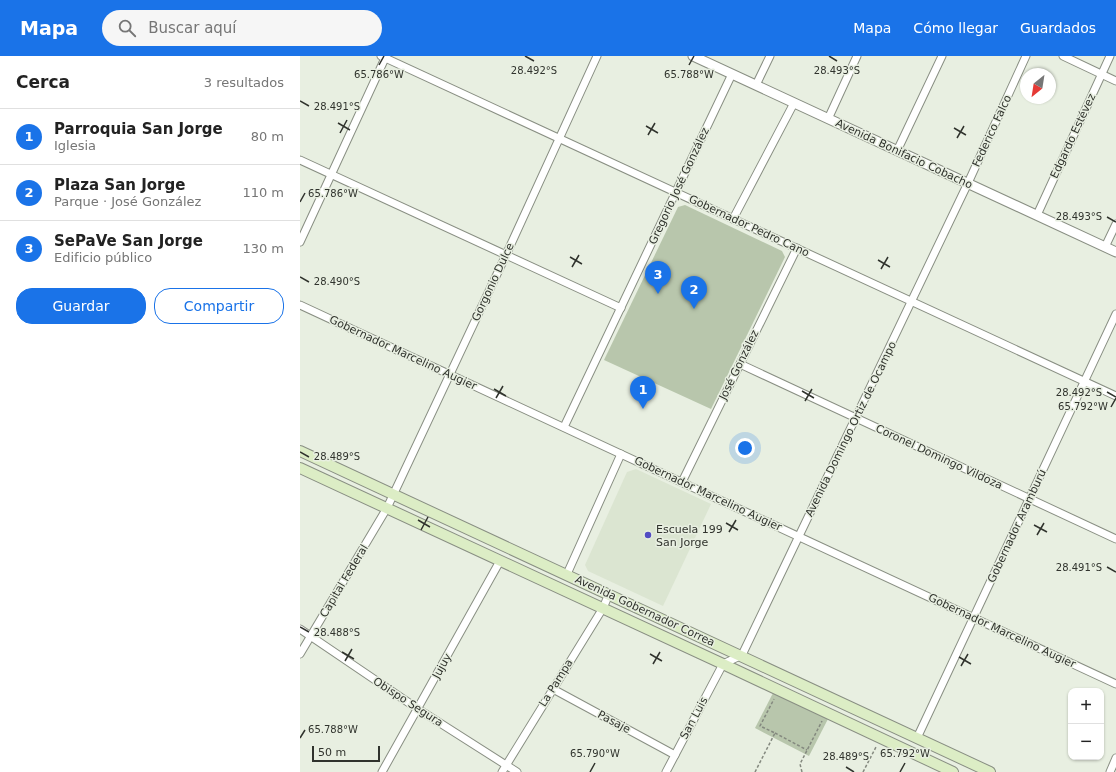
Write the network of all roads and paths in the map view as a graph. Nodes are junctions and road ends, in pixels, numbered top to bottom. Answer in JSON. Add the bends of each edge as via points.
{"nodes":[{"id":1,"x":597,"y":56,"type":"edge"},
{"id":2,"x":692,"y":56,"type":"edge"},
{"id":3,"x":770,"y":56,"type":"edge"},
{"id":4,"x":857,"y":56,"type":"edge"},
{"id":5,"x":942,"y":56,"type":"edge"},
{"id":6,"x":1026,"y":56,"type":"edge"},
{"id":7,"x":1063,"y":56,"type":"edge"},
{"id":8,"x":1110,"y":56,"type":"edge"},
{"id":9,"x":384,"y":57,"type":"edge"},
{"id":10,"x":732,"y":74,"type":"junction"},
{"id":11,"x":1102,"y":74,"type":"junction"},
{"id":12,"x":1116,"y":81,"type":"edge"},
{"id":13,"x":756,"y":85,"type":"junction"},
{"id":14,"x":794,"y":103,"type":"junction"},
{"id":15,"x":828,"y":119,"type":"junction"},
{"id":16,"x":560,"y":138,"type":"junction"},
{"id":17,"x":897,"y":151,"type":"junction"},
{"id":18,"x":300,"y":160,"type":"edge"},
{"id":19,"x":332,"y":175,"type":"junction"},
{"id":20,"x":968,"y":183,"type":"junction"},
{"id":21,"x":676,"y":192,"type":"junction"},
{"id":22,"x":1036,"y":215,"type":"junction"},
{"id":23,"x":733,"y":219,"type":"junction"},
{"id":24,"x":1116,"y":224,"type":"edge"},
{"id":25,"x":300,"y":242,"type":"edge"},
{"id":26,"x":1105,"y":247,"type":"junction"},
{"id":27,"x":796,"y":248,"type":"junction"},
{"id":28,"x":1116,"y":252,"type":"edge"},
{"id":29,"x":506,"y":255,"type":"junction"},
{"id":30,"x":912,"y":301,"type":"junction"},
{"id":31,"x":300,"y":305,"type":"edge"},
{"id":32,"x":621,"y":308,"type":"junction"},
{"id":33,"x":1116,"y":314,"type":"edge"},
{"id":34,"x":740,"y":364,"type":"junction"},
{"id":35,"x":450,"y":374,"type":"junction"},
{"id":36,"x":1085,"y":381,"type":"junction"},
{"id":37,"x":1116,"y":396,"type":"edge"},
{"id":38,"x":856,"y":418,"type":"junction"},
{"id":39,"x":564,"y":427,"type":"junction"},
{"id":40,"x":300,"y":451,"type":"edge"},
{"id":41,"x":621,"y":454,"type":"junction"},
{"id":42,"x":300,"y":468,"type":"edge"},
{"id":43,"x":682,"y":482,"type":"junction"},
{"id":44,"x":394,"y":494,"type":"junction"},
{"id":45,"x":1029,"y":500,"type":"junction"},
{"id":46,"x":387,"y":508,"type":"junction"},
{"id":47,"x":799,"y":536,"type":"junction"},
{"id":48,"x":1116,"y":540,"type":"edge"},
{"id":49,"x":500,"y":561,"type":"junction"},
{"id":50,"x":567,"y":574,"type":"junction"},
{"id":51,"x":608,"y":594,"type":"junction"},
{"id":52,"x":603,"y":608,"type":"junction"},
{"id":53,"x":974,"y":618,"type":"junction"},
{"id":54,"x":300,"y":629,"type":"edge"},
{"id":55,"x":311,"y":636,"type":"junction"},
{"id":56,"x":300,"y":654,"type":"edge"},
{"id":57,"x":742,"y":656,"type":"junction"},
{"id":58,"x":723,"y":664,"type":"junction"},
{"id":59,"x":1116,"y":684,"type":"edge"},
{"id":60,"x":553,"y":689,"type":"junction"},
{"id":61,"x":778,"y":690,"type":"junction"},
{"id":62,"x":418,"y":709,"type":"junction"},
{"id":63,"x":827,"y":712,"type":"junction"},
{"id":64,"x":775,"y":733,"type":"junction"},
{"id":65,"x":881,"y":738,"type":"junction"},
{"id":66,"x":917,"y":738,"type":"junction"},
{"id":67,"x":807,"y":750,"type":"junction"},
{"id":68,"x":675,"y":755,"type":"junction"},
{"id":69,"x":1116,"y":758,"type":"edge"},
{"id":70,"x":506,"y":765,"type":"junction"},
{"id":71,"x":382,"y":772,"type":"edge"},
{"id":72,"x":502,"y":772,"type":"edge"},
{"id":73,"x":517,"y":772,"type":"edge"},
{"id":74,"x":666,"y":772,"type":"edge"},
{"id":75,"x":755,"y":772,"type":"edge"},
{"id":76,"x":802,"y":772,"type":"edge"},
{"id":77,"x":863,"y":772,"type":"edge"},
{"id":78,"x":953,"y":772,"type":"edge"},
{"id":79,"x":990,"y":772,"type":"edge"},
{"id":80,"x":1110,"y":772,"type":"edge"}],
"edges":[{"from":1,"to":16,"type":"street","name":"Gorgonio Dulce"},
{"from":2,"to":10,"type":"street","name":"Avenida Bonifacio Cobacho"},
{"from":3,"to":13,"type":"street"},
{"from":4,"to":15,"type":"street"},
{"from":5,"to":17,"type":"street"},
{"from":6,"to":20,"type":"street","name":"Federico Falco"},
{"from":7,"to":11,"type":"street"},
{"from":8,"to":11,"type":"street","name":"Edgardo Estévez"},
{"from":9,"to":16,"type":"street","name":"Gobernador Pedro Cano"},
{"from":9,"to":19,"type":"street"},
{"from":10,"to":13,"type":"street","name":"Avenida Bonifacio Cobacho"},
{"from":10,"to":21,"type":"street","name":"Gregorio José González"},
{"from":11,"to":12,"type":"street"},
{"from":11,"to":22,"type":"street","name":"Edgardo Estévez"},
{"from":13,"to":14,"type":"street","name":"Avenida Bonifacio Cobacho"},
{"from":14,"to":15,"type":"street","name":"Avenida Bonifacio Cobacho"},
{"from":14,"to":23,"type":"street"},
{"from":15,"to":17,"type":"street","name":"Avenida Bonifacio Cobacho"},
{"from":16,"to":21,"type":"street","name":"Gobernador Pedro Cano"},
{"from":16,"to":29,"type":"street","name":"Gorgonio Dulce"},
{"from":17,"to":20,"type":"street","name":"Avenida Bonifacio Cobacho"},
{"from":18,"to":19,"type":"street"},
{"from":19,"to":25,"type":"street"},
{"from":19,"to":29,"type":"street"},
{"from":20,"to":22,"type":"street","name":"Avenida Bonifacio Cobacho"},
{"from":20,"to":30,"type":"street","name":"Avenida Domingo Ortiz de Ocampo"},
{"from":21,"to":23,"type":"street","name":"Gobernador Pedro Cano"},
{"from":21,"to":32,"type":"street","name":"Gregorio José González"},
{"from":22,"to":26,"type":"street","name":"Avenida Bonifacio Cobacho"},
{"from":23,"to":27,"type":"street","name":"Gobernador Pedro Cano"},
{"from":24,"to":26,"type":"street"},
{"from":26,"to":28,"type":"street","name":"Avenida Bonifacio Cobacho"},
{"from":27,"to":30,"type":"street","name":"Gobernador Pedro Cano"},
{"from":27,"to":34,"type":"street","name":"José González"},
{"from":29,"to":32,"type":"street"},
{"from":29,"to":35,"type":"street","name":"Gorgonio Dulce"},
{"from":30,"to":36,"type":"street","name":"Gobernador Pedro Cano"},
{"from":30,"to":38,"type":"street","name":"Avenida Domingo Ortiz de Ocampo"},
{"from":31,"to":35,"type":"street","name":"Gobernador Marcelino Augier"},
{"from":32,"to":39,"type":"street","name":"Gregorio José González"},
{"from":33,"to":36,"type":"street","name":"Gobernador Aramburú"},
{"from":34,"to":38,"type":"street","name":"Coronel Domingo Vildoza"},
{"from":34,"to":43,"type":"street","name":"José González"},
{"from":35,"to":39,"type":"street","name":"Gobernador Marcelino Augier"},
{"from":35,"to":44,"type":"street","name":"Gorgonio Dulce"},
{"from":36,"to":37,"type":"street","name":"Gobernador Pedro Cano"},
{"from":36,"to":45,"type":"street","name":"Gobernador Aramburú"},
{"from":38,"to":45,"type":"street","name":"Coronel Domingo Vildoza"},
{"from":38,"to":47,"type":"street","name":"Avenida Domingo Ortiz de Ocampo"},
{"from":39,"to":41,"type":"street","name":"Gobernador Marcelino Augier"},
{"from":40,"to":44,"type":"main road","name":"Avenida Gobernador Correa"},
{"from":41,"to":43,"type":"street","name":"Gobernador Marcelino Augier"},
{"from":41,"to":50,"type":"street"},
{"from":42,"to":46,"type":"main road","name":"Avenida Gobernador Correa"},
{"from":43,"to":47,"type":"street","name":"Gobernador Marcelino Augier"},
{"from":44,"to":46,"type":"street","name":"Gorgonio Dulce"},
{"from":44,"to":50,"type":"main road","name":"Avenida Gobernador Correa"},
{"from":45,"to":48,"type":"street","name":"Coronel Domingo Vildoza"},
{"from":45,"to":53,"type":"street","name":"Gobernador Aramburú"},
{"from":46,"to":49,"type":"main road","name":"Avenida Gobernador Correa"},
{"from":46,"to":55,"type":"street","name":"Capital Federal"},
{"from":47,"to":53,"type":"street","name":"Gobernador Marcelino Augier"},
{"from":47,"to":57,"type":"street","name":"Avenida Domingo Ortiz de Ocampo"},
{"from":49,"to":52,"type":"main road","name":"Avenida Gobernador Correa"},
{"from":49,"to":62,"type":"street","name":"Jujuy"},
{"from":50,"to":51,"type":"main road","name":"Avenida Gobernador Correa"},
{"from":51,"to":52,"type":"street","name":"La Pampa"},
{"from":51,"to":57,"type":"main road","name":"Avenida Gobernador Correa"},
{"from":52,"to":58,"type":"main road","name":"Avenida Gobernador Correa"},
{"from":52,"to":60,"type":"street","name":"La Pampa"},
{"from":53,"to":59,"type":"street","name":"Gobernador Marcelino Augier"},
{"from":53,"to":66,"type":"street","name":"Gobernador Aramburú"},
{"from":54,"to":55,"type":"street","name":"Obispo Segura"},
{"from":55,"to":56,"type":"street","name":"Capital Federal"},
{"from":55,"to":62,"type":"street","name":"Obispo Segura"},
{"from":57,"to":58,"type":"street"},
{"from":57,"to":66,"type":"main road","name":"Avenida Gobernador Correa"},
{"from":58,"to":61,"type":"main road","name":"Avenida Gobernador Correa"},
{"from":58,"to":68,"type":"street","name":"San Luis"},
{"from":60,"to":68,"type":"street","name":"Pasaje"},
{"from":60,"to":70,"type":"street","name":"La Pampa"},
{"from":61,"to":63,"type":"main road","name":"Avenida Gobernador Correa"},
{"from":61,"to":64,"type":"path","via":[[760,726]]},
{"from":62,"to":70,"type":"street","name":"Obispo Segura"},
{"from":62,"to":71,"type":"street","name":"Jujuy"},
{"from":63,"to":65,"type":"main road","name":"Avenida Gobernador Correa"},
{"from":63,"to":67,"type":"path"},
{"from":64,"to":67,"type":"path"},
{"from":64,"to":75,"type":"path"},
{"from":65,"to":77,"type":"path"},
{"from":65,"to":78,"type":"main road","name":"Avenida Gobernador Correa"},
{"from":66,"to":79,"type":"main road","name":"Avenida Gobernador Correa"},
{"from":67,"to":76,"type":"path","via":[[800,764]]},
{"from":68,"to":74,"type":"street","name":"San Luis"},
{"from":69,"to":80,"type":"street"},
{"from":70,"to":72,"type":"street","name":"La Pampa"},
{"from":70,"to":73,"type":"street","name":"Obispo Segura"}]}
